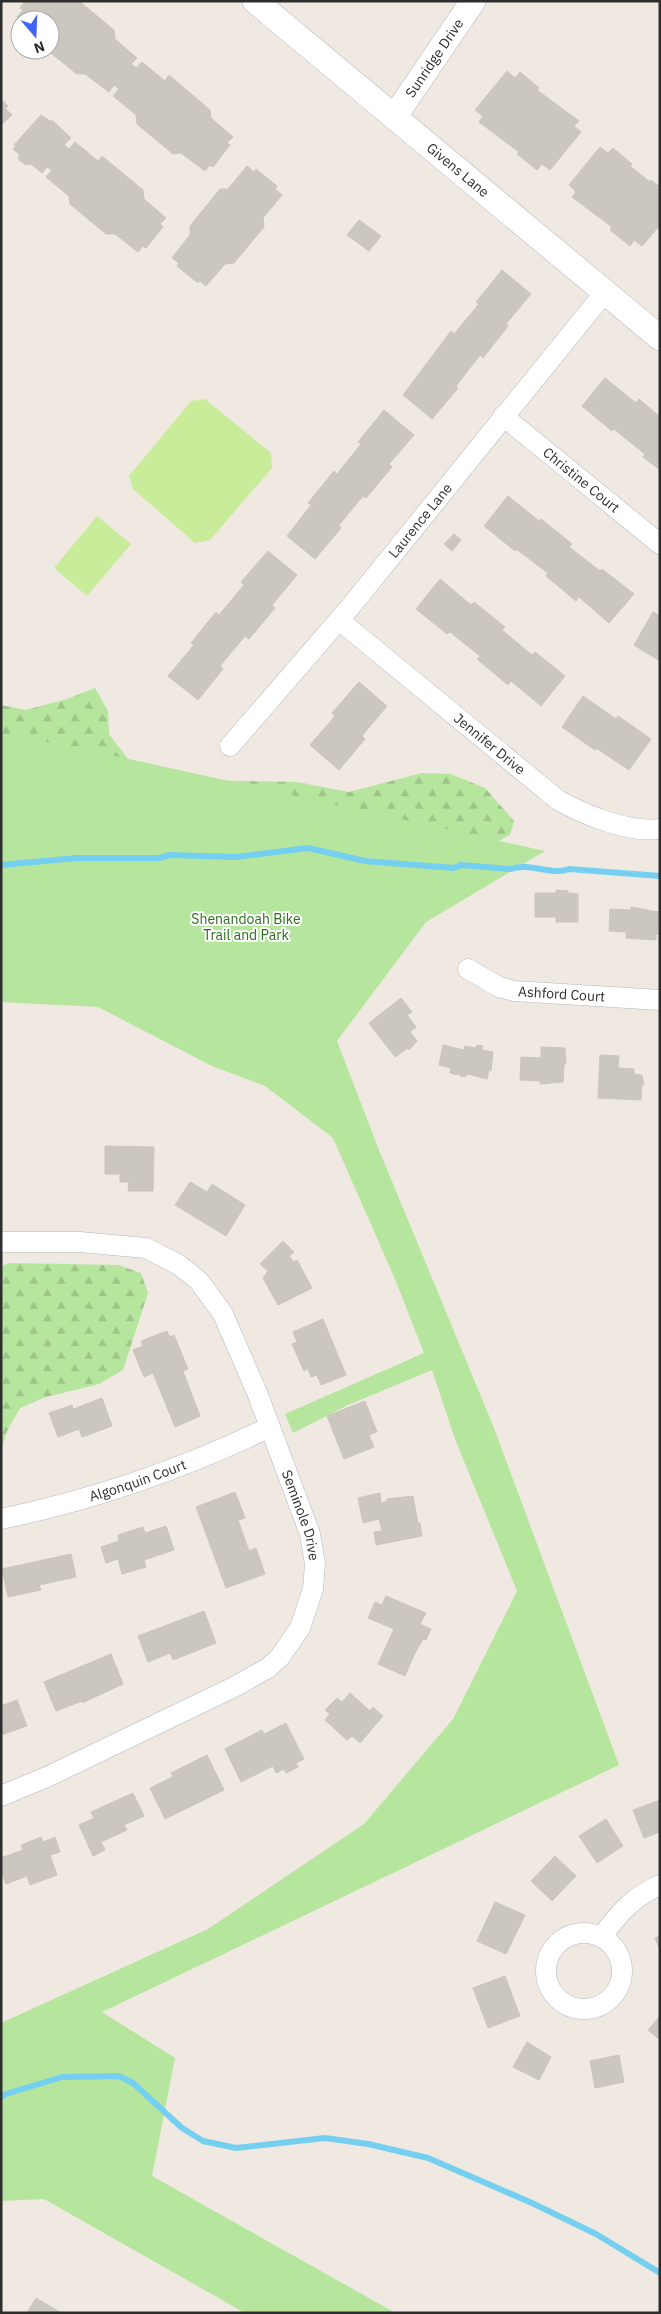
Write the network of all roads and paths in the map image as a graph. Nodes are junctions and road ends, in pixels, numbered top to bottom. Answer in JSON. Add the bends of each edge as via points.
{"nodes":[{"id":1,"x":255,"y":1,"type":"edge"},
{"id":2,"x":474,"y":1,"type":"edge"},
{"id":3,"x":395,"y":116,"type":"junction"},
{"id":4,"x":605,"y":292,"type":"junction"},
{"id":5,"x":660,"y":338,"type":"edge"},
{"id":6,"x":503,"y":416,"type":"junction"},
{"id":7,"x":660,"y":544,"type":"edge"},
{"id":8,"x":339,"y":620,"type":"junction"},
{"id":9,"x":230,"y":746,"type":"dead end"},
{"id":10,"x":660,"y":829,"type":"edge"},
{"id":11,"x":468,"y":969,"type":"dead end"},
{"id":12,"x":660,"y":1000,"type":"edge"},
{"id":13,"x":1,"y":1242,"type":"edge"},
{"id":14,"x":270,"y":1427,"type":"junction"},
{"id":15,"x":1,"y":1519,"type":"edge"},
{"id":16,"x":1,"y":1796,"type":"edge"},
{"id":17,"x":660,"y":1885,"type":"edge"},
{"id":18,"x":601,"y":1937,"type":"dead end"}],
"edges":[{"from":1,"to":3,"type":"street","name":"Givens Lane"},
{"from":2,"to":3,"type":"street","name":"Sunridge Drive"},
{"from":3,"to":4,"type":"street","name":"Givens Lane"},
{"from":4,"to":5,"type":"street","name":"Givens Lane"},
{"from":4,"to":6,"type":"street","name":"Laurence Lane"},
{"from":6,"to":7,"type":"street","name":"Christine Court"},
{"from":6,"to":8,"type":"street","name":"Laurence Lane"},
{"from":8,"to":9,"type":"street","name":"Laurence Lane"},
{"from":8,"to":10,"type":"street","name":"Jennifer Drive","via":[[558,800],[599,819]]},
{"from":11,"to":12,"type":"street","name":"Ashford Court","via":[[499,987],[514,991]]},
{"from":13,"to":14,"type":"street","name":"Seminole Drive","via":[[108,1243],[146,1248],[179,1264],[198,1281],[223,1314]]},
{"from":14,"to":15,"type":"street","name":"Algonquin Court","via":[[145,1478],[77,1500]]},
{"from":14,"to":16,"type":"street","name":"Seminole Drive","via":[[310,1534],[315,1564],[313,1589],[295,1637],[268,1668],[236,1686],[50,1776]]},
{"from":17,"to":18,"type":"street","via":[[625,1906]]}]}
